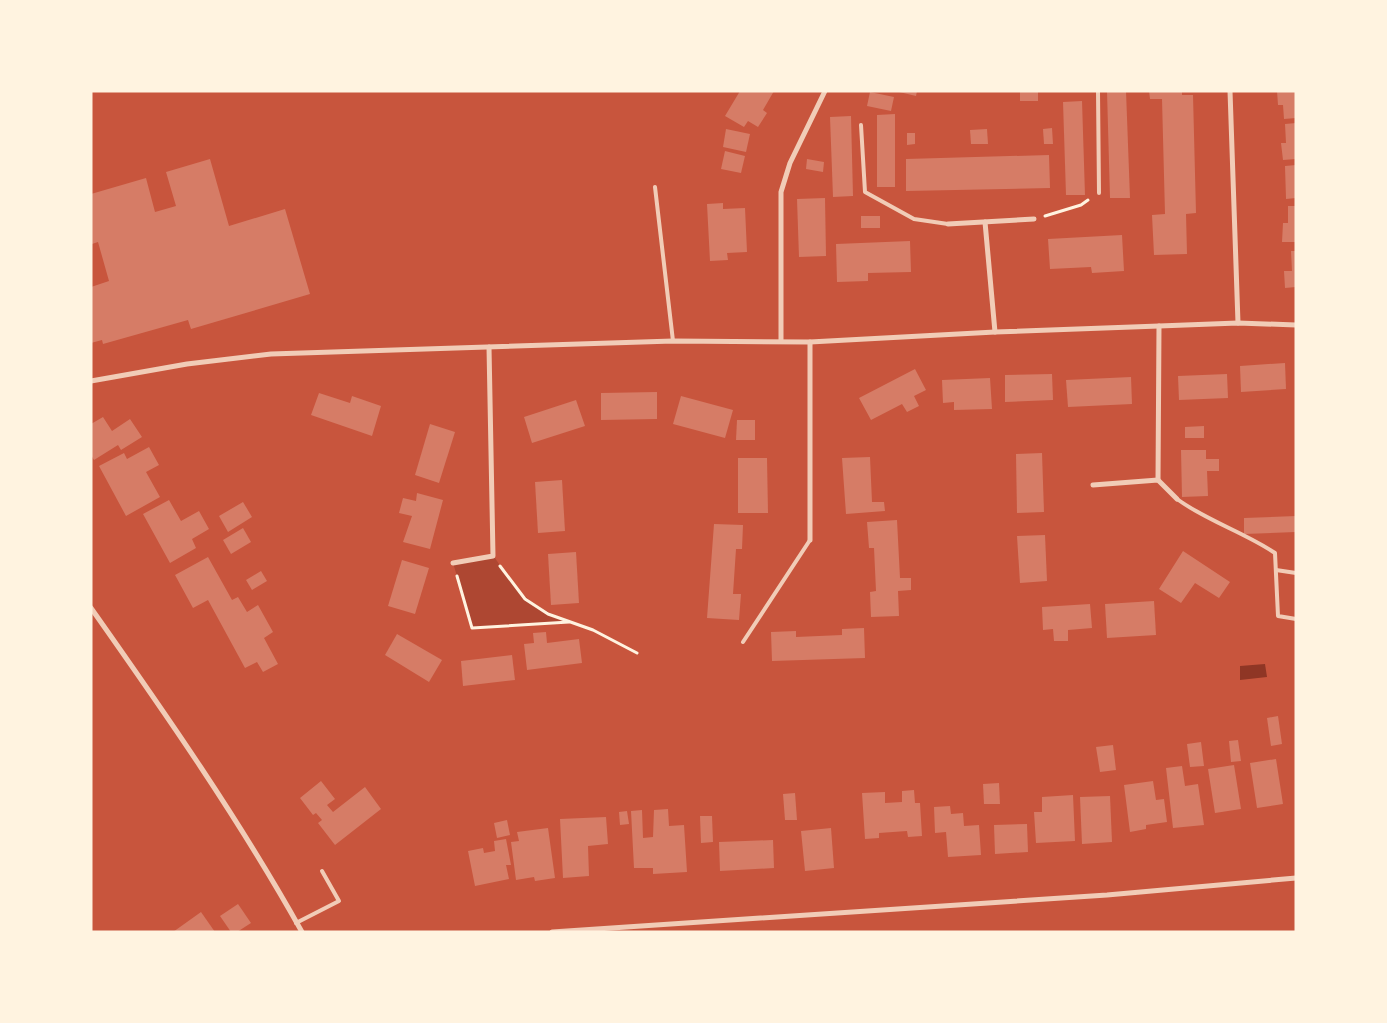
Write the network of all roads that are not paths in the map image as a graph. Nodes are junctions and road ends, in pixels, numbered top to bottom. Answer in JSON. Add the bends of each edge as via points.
{"nodes":[{"id":1,"x":825,"y":91,"type":"edge"},
{"id":2,"x":1098,"y":91,"type":"edge"},
{"id":3,"x":1230,"y":91,"type":"edge"},
{"id":4,"x":861,"y":125,"type":"dead end"},
{"id":5,"x":655,"y":187,"type":"dead end"},
{"id":6,"x":1099,"y":192,"type":"road end"},
{"id":7,"x":1034,"y":219,"type":"road end"},
{"id":8,"x":985,"y":222,"type":"junction"},
{"id":9,"x":948,"y":224,"type":"joint"},
{"id":10,"x":1238,"y":323,"type":"junction"},
{"id":11,"x":1296,"y":325,"type":"edge"},
{"id":12,"x":1160,"y":326,"type":"junction"},
{"id":13,"x":996,"y":332,"type":"junction"},
{"id":14,"x":781,"y":341,"type":"junction"},
{"id":15,"x":673,"y":342,"type":"junction"},
{"id":16,"x":810,"y":342,"type":"junction"},
{"id":17,"x":489,"y":348,"type":"junction"},
{"id":18,"x":91,"y":381,"type":"edge"},
{"id":19,"x":1158,"y":480,"type":"junction"},
{"id":20,"x":1093,"y":485,"type":"dead end"},
{"id":21,"x":1177,"y":499,"type":"joint"},
{"id":22,"x":810,"y":540,"type":"joint"},
{"id":23,"x":453,"y":564,"type":"road end"},
{"id":24,"x":1276,"y":570,"type":"junction"},
{"id":25,"x":1296,"y":573,"type":"edge"},
{"id":26,"x":91,"y":608,"type":"edge"},
{"id":27,"x":1296,"y":618,"type":"edge"},
{"id":28,"x":743,"y":642,"type":"dead end"},
{"id":29,"x":322,"y":872,"type":"dead end"},
{"id":30,"x":1296,"y":878,"type":"edge"},
{"id":31,"x":296,"y":923,"type":"junction"},
{"id":32,"x":302,"y":932,"type":"edge"},
{"id":33,"x":552,"y":932,"type":"edge"}],
"edges":[{"from":1,"to":14,"type":"street","via":[[790,163],[781,192]]},
{"from":2,"to":6,"type":"lane"},
{"from":3,"to":10,"type":"street"},
{"from":4,"to":9,"type":"lane","via":[[865,192],[914,218]]},
{"from":5,"to":15,"type":"lane"},
{"from":7,"to":8,"type":"street"},
{"from":8,"to":9,"type":"street"},
{"from":8,"to":13,"type":"street"},
{"from":10,"to":11,"type":"street"},
{"from":10,"to":12,"type":"street"},
{"from":12,"to":13,"type":"street"},
{"from":12,"to":19,"type":"street"},
{"from":13,"to":16,"type":"street"},
{"from":14,"to":15,"type":"street"},
{"from":14,"to":16,"type":"street"},
{"from":15,"to":17,"type":"street"},
{"from":16,"to":22,"type":"street"},
{"from":17,"to":18,"type":"street","via":[[271,354],[187,364]]},
{"from":17,"to":23,"type":"street","via":[[493,556]]},
{"from":19,"to":20,"type":"street"},
{"from":19,"to":21,"type":"street"},
{"from":21,"to":24,"type":"lane","via":[[1196,513],[1256,540],[1276,553]]},
{"from":22,"to":28,"type":"lane"},
{"from":24,"to":25,"type":"lane"},
{"from":24,"to":27,"type":"lane","via":[[1278,616]]},
{"from":26,"to":31,"type":"street","via":[[171,720]]},
{"from":29,"to":31,"type":"lane","via":[[339,901]]},
{"from":30,"to":33,"type":"street","via":[[1107,895]]},
{"from":31,"to":32,"type":"street"}]}
